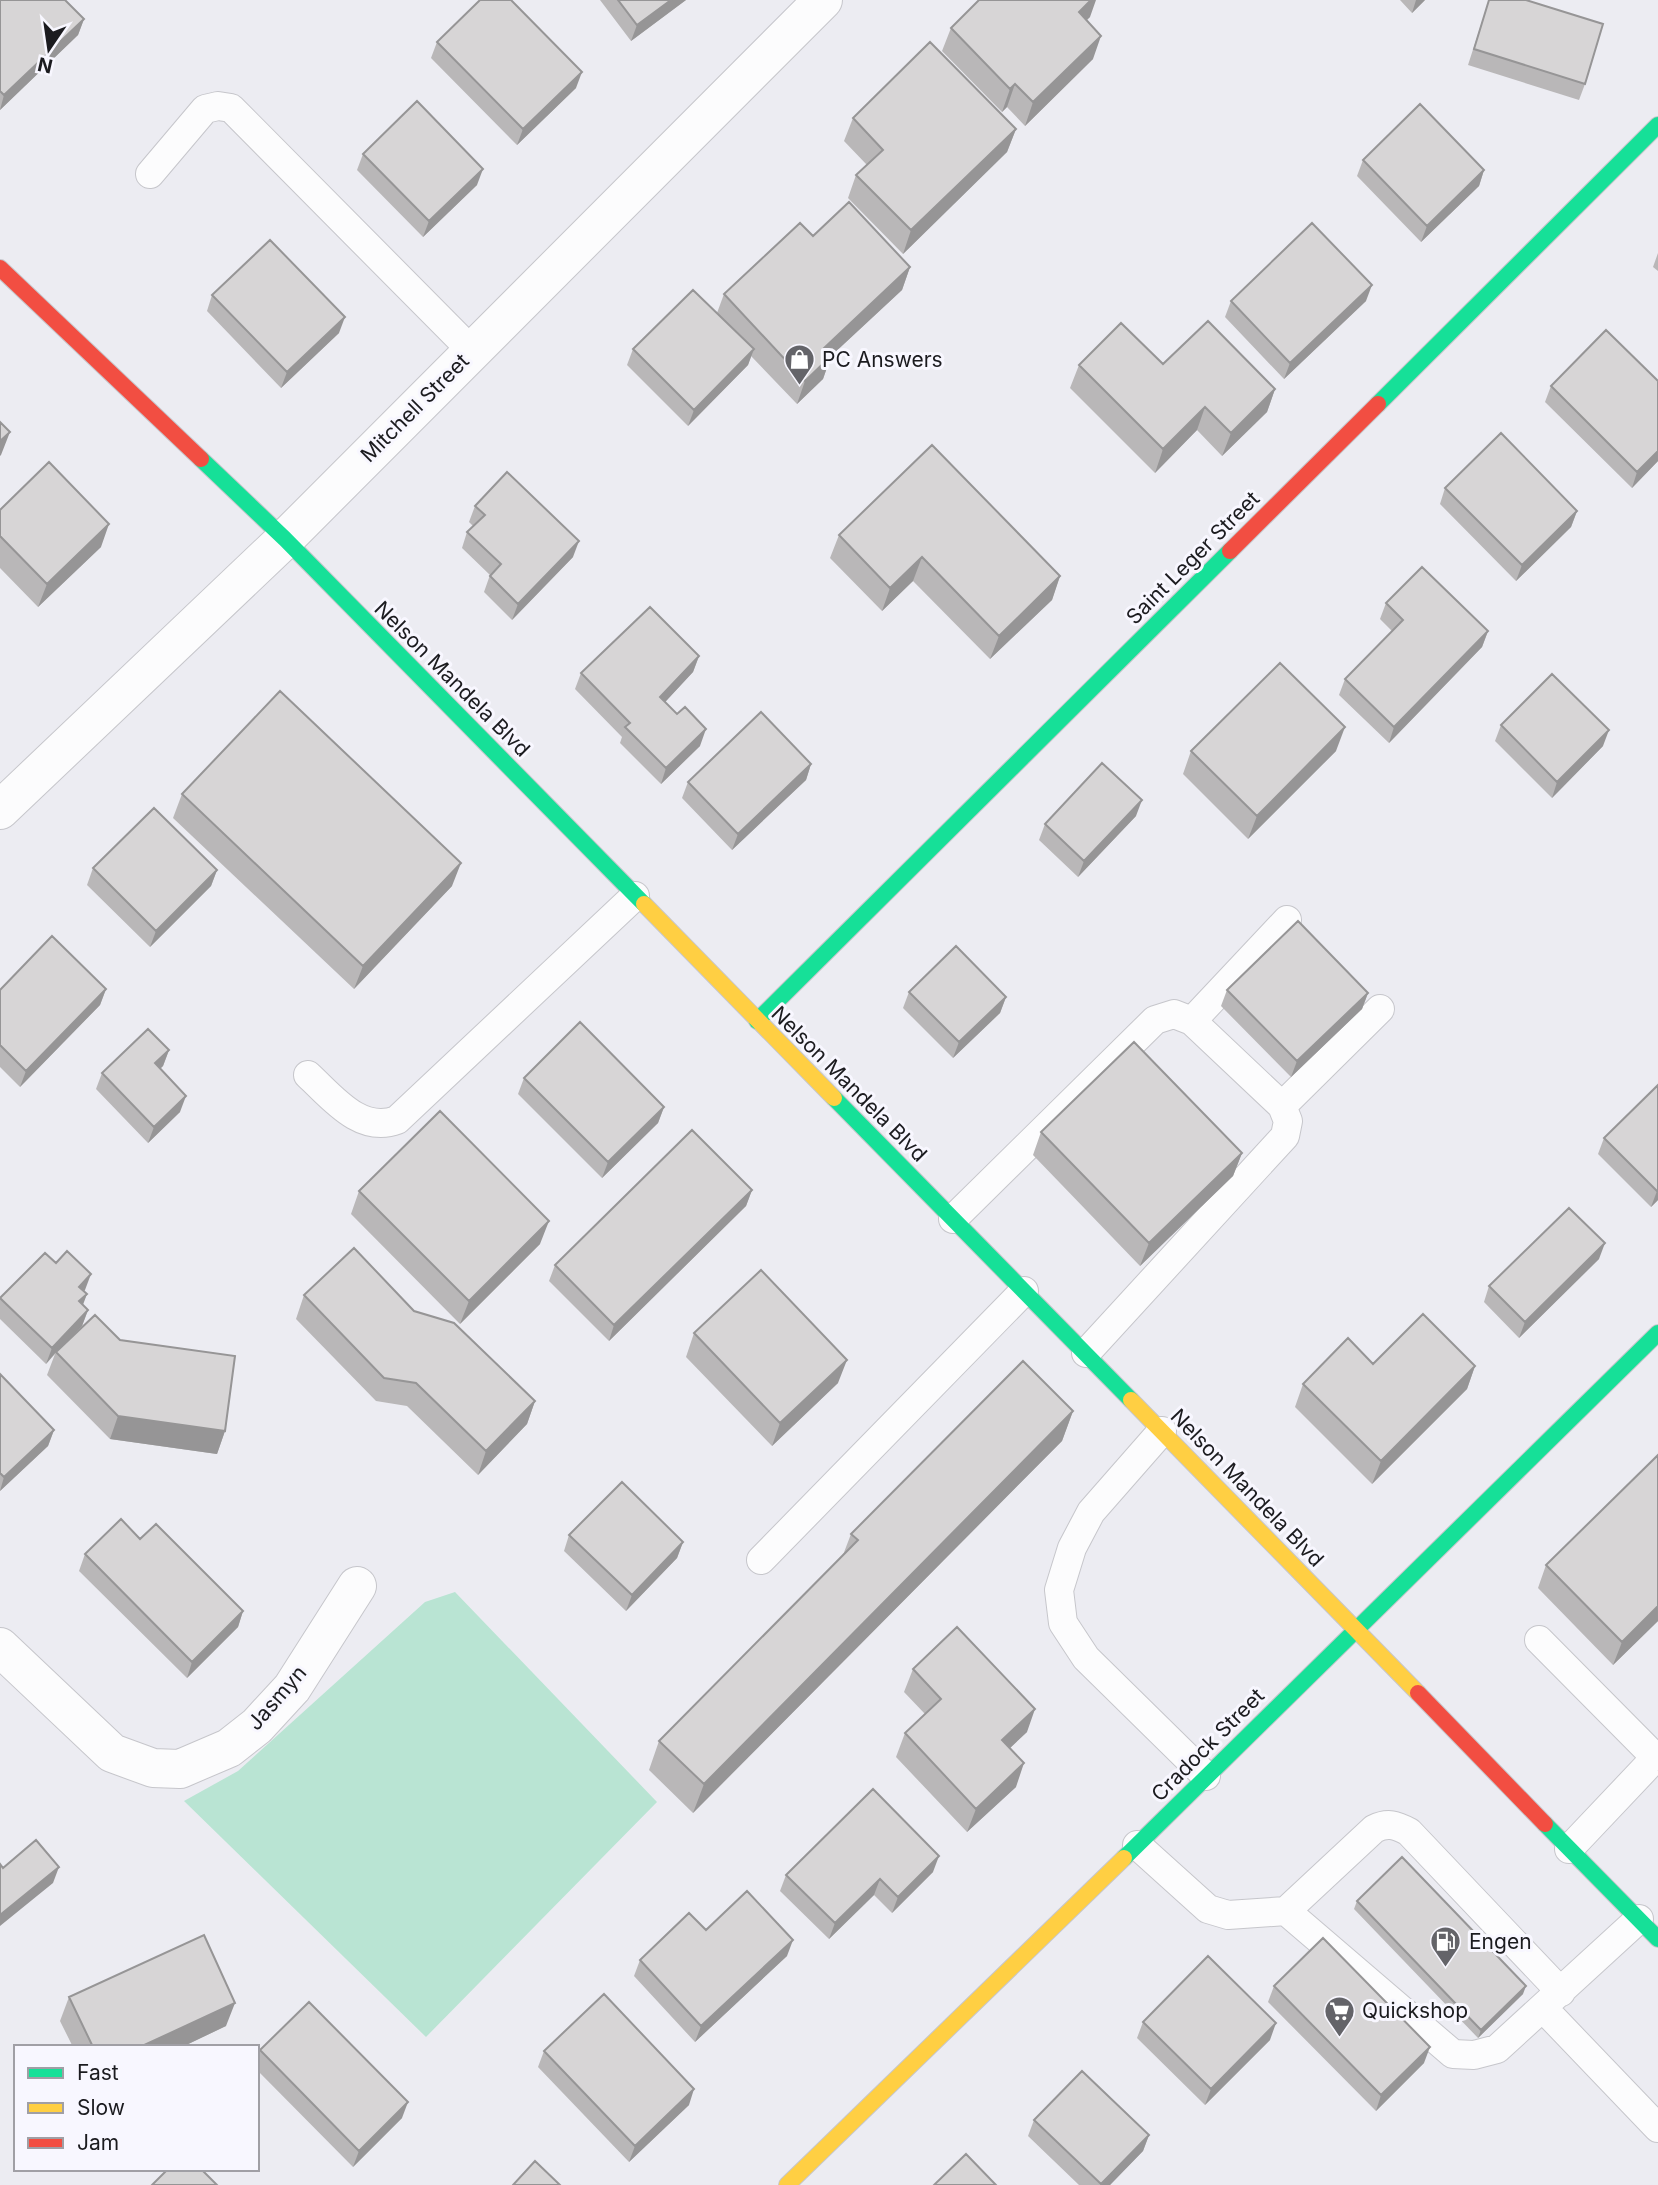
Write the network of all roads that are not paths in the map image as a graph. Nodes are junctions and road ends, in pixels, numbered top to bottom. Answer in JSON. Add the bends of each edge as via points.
{"nodes":[{"id":1,"x":823,"y":0,"type":"edge"},
{"id":2,"x":1658,"y":125,"type":"edge"},
{"id":3,"x":150,"y":174,"type":"dead end"},
{"id":4,"x":0,"y":268,"type":"edge"},
{"id":5,"x":472,"y":351,"type":"junction"},
{"id":6,"x":285,"y":539,"type":"junction"},
{"id":7,"x":0,"y":810,"type":"edge"},
{"id":8,"x":635,"y":896,"type":"junction"},
{"id":9,"x":1287,"y":920,"type":"dead end"},
{"id":10,"x":1380,"y":1009,"type":"dead end"},
{"id":11,"x":757,"y":1021,"type":"junction"},
{"id":12,"x":1192,"y":1021,"type":"junction"},
{"id":13,"x":308,"y":1075,"type":"dead end"},
{"id":14,"x":1282,"y":1106,"type":"junction"},
{"id":15,"x":953,"y":1219,"type":"junction"},
{"id":16,"x":1024,"y":1291,"type":"junction"},
{"id":17,"x":1658,"y":1333,"type":"edge"},
{"id":18,"x":1086,"y":1353,"type":"junction"},
{"id":19,"x":1162,"y":1431,"type":"junction"},
{"id":20,"x":761,"y":1560,"type":"dead end"},
{"id":21,"x":357,"y":1586,"type":"dead end"},
{"id":22,"x":1355,"y":1629,"type":"junction"},
{"id":23,"x":1539,"y":1640,"type":"dead end"},
{"id":24,"x":0,"y":1647,"type":"edge"},
{"id":25,"x":1657,"y":1756,"type":"edge"},
{"id":26,"x":1206,"y":1776,"type":"junction"},
{"id":27,"x":1137,"y":1845,"type":"junction"},
{"id":28,"x":1569,"y":1849,"type":"junction"},
{"id":29,"x":1286,"y":1911,"type":"junction"},
{"id":30,"x":1648,"y":1929,"type":"edge"},
{"id":31,"x":1552,"y":2000,"type":"junction"},
{"id":32,"x":1658,"y":2128,"type":"edge"},
{"id":33,"x":787,"y":2185,"type":"edge"}],
"edges":[{"from":1,"to":5,"type":"street","name":"Mitchell Street"},
{"from":2,"to":11,"type":"street","name":"Saint Leger Street"},
{"from":3,"to":5,"type":"lane","via":[[205,109],[231,108]]},
{"from":4,"to":6,"type":"street","name":"Nelson Mandela Blvd"},
{"from":5,"to":6,"type":"street","name":"Mitchell Street"},
{"from":6,"to":7,"type":"street","name":"Mitchell Street"},
{"from":6,"to":8,"type":"street","name":"Nelson Mandela Blvd"},
{"from":8,"to":11,"type":"street","name":"Nelson Mandela Blvd"},
{"from":8,"to":13,"type":"lane","via":[[397,1120],[386,1124],[363,1120],[344,1109]]},
{"from":9,"to":12,"type":"lane"},
{"from":10,"to":14,"type":"lane"},
{"from":11,"to":15,"type":"street","name":"Nelson Mandela Blvd"},
{"from":12,"to":14,"type":"lane"},
{"from":12,"to":15,"type":"lane","via":[[1174,1014],[1155,1020]]},
{"from":14,"to":18,"type":"lane","via":[[1288,1121],[1284,1136]]},
{"from":15,"to":16,"type":"street","name":"Nelson Mandela Blvd"},
{"from":16,"to":18,"type":"street","name":"Nelson Mandela Blvd"},
{"from":16,"to":20,"type":"lane"},
{"from":17,"to":22,"type":"street","name":"Cradock Street"},
{"from":18,"to":19,"type":"street","name":"Nelson Mandela Blvd"},
{"from":19,"to":22,"type":"street","name":"Nelson Mandela Blvd"},
{"from":19,"to":26,"type":"lane","via":[[1091,1512],[1072,1548],[1060,1601],[1063,1622],[1086,1658]]},
{"from":21,"to":24,"type":"street","name":"Jasmyn","via":[[292,1688],[257,1726],[229,1748],[180,1769],[153,1768],[113,1753]]},
{"from":22,"to":26,"type":"street","name":"Cradock Street"},
{"from":22,"to":28,"type":"street","name":"Nelson Mandela Blvd"},
{"from":23,"to":25,"type":"lane"},
{"from":25,"to":28,"type":"lane"},
{"from":26,"to":27,"type":"street","name":"Cradock Street"},
{"from":27,"to":29,"type":"lane","via":[[1208,1909],[1228,1915]]},
{"from":27,"to":33,"type":"street","name":"Cradock Street"},
{"from":28,"to":30,"type":"street","name":"Nelson Mandela Blvd"},
{"from":29,"to":31,"type":"lane","via":[[1453,2054],[1497,2049]]},
{"from":29,"to":31,"type":"lane","via":[[1374,1829],[1396,1825],[1409,1832]]},
{"from":30,"to":31,"type":"lane"},
{"from":31,"to":32,"type":"lane"}]}
